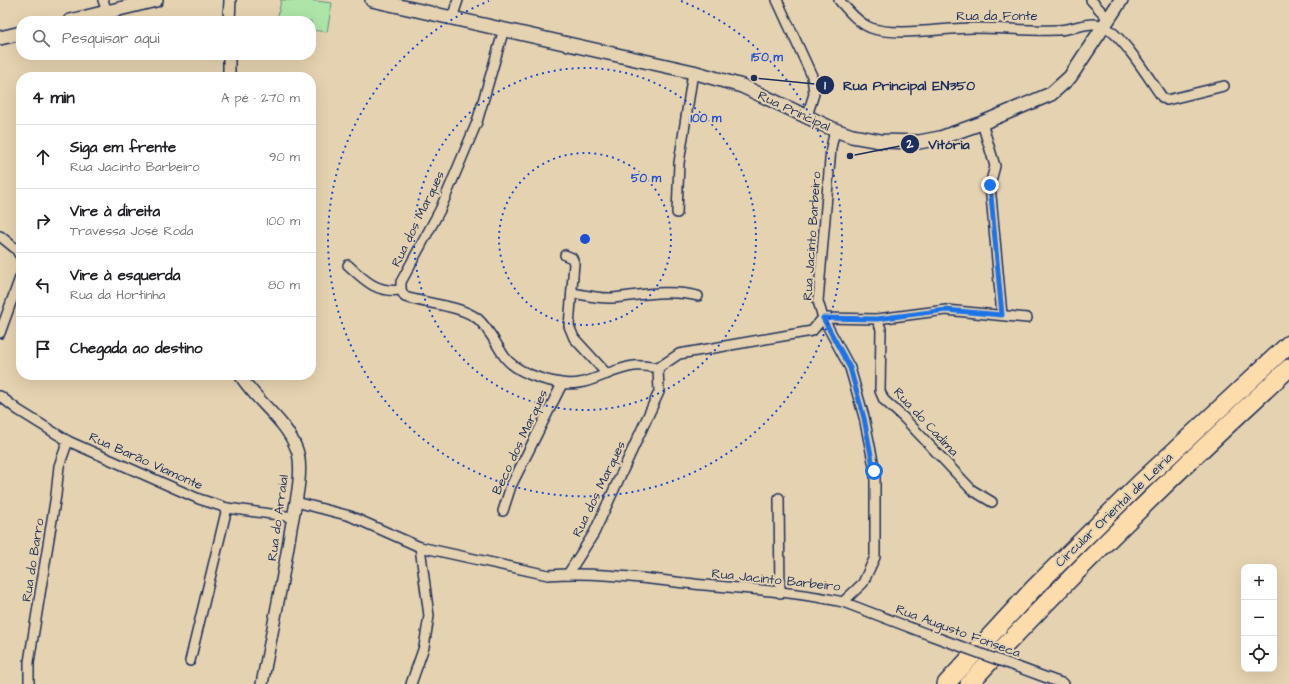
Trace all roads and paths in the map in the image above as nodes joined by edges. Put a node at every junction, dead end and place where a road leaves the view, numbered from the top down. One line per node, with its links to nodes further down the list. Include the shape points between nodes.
1 (156, 0): 9 (main road)
2 (230, 0): 11 (street)
3 (372, 0): 12 (main road, Rua Principal)
4 (458, 0): 12 (street)
5 (777, 0): 21 (street, via 812,76 814,94)
6 (839, 0): 13 (street, Rua da Fonte, via 852,14 870,27 889,32 972,28 1059,30)
7 (1092, 0): 13 (street)
8 (1121, 0): 13 (main road, Rua Principal)
9 (105, 6): 10 (main road)
10 (82, 16)
11 (230, 16)
12 (452, 18): 14 (main road, Rua Principal)
13 (1107, 23): 20 (street, via 1138,61 1162,97 1167,100); 22 (main road, Rua Principal, via 1070,78 1058,88 1043,98)
14 (504, 29): 19 (main road, Rua Principal); 30 (street, Rua dos Marques, via 477,122 440,210 401,282)
15 (16, 34): 16 (main road)
16 (0, 38)
17 (229, 60): 18 (street)
18 (229, 72)
19 (693, 72): 21 (main road, Rua Principal, via 742,86); 24 (street, via 679,163)
20 (1224, 86)
21 (808, 116): 23 (main road, Rua Principal)
22 (982, 123): 23 (main road, Rua Principal, via 940,138 920,142 898,143 865,139); 33 (street, via 995,166 990,185)
23 (835, 130): 34 (street, Rua Jacinto Barbeiro, via 831,148 818,301)
24 (677, 212)
25 (0, 236): 26 (street)
26 (16, 249)
27 (565, 255): 31 (street, via 572,258 574,263)
28 (348, 265): 30 (street, via 364,280 378,288 389,292)
29 (16, 289): 37 (street)
30 (401, 290): 43 (street, via 405,297 462,311 477,319 488,330 505,358 519,369)
31 (572, 293): 32 (street, via 600,298 664,292); 41 (street, via 570,332)
32 (698, 296)
33 (1002, 315): 35 (street); 36 (street, via 946,310)
34 (823, 318): 36 (street); 39 (street, via 812,331 679,354); 55 (street, Rua Jacinto Barbeiro, via 850,368 864,418 874,471 875,557 863,583)
35 (1027, 318)
36 (877, 319): 48 (street, Rua do Cadima, via 881,329 880,391 884,400 972,490)
37 (0, 333)
38 (1289, 344): 60 (highway, Circular Oriental de Leiria, via 1140,483 1034,588)
39 (658, 368): 41 (street, via 634,366); 53 (street, Rua dos Marques, via 659,392 594,533)
40 (1289, 368): 61 (highway, Circular Oriental de Leiria, via 1146,501)
41 (607, 374): 43 (street, via 585,382)
42 (243, 380): 47 (street, Rua do Arraial, via 271,409 294,444 299,465)
43 (562, 384): 50 (street, Beco dos Marques, via 511,486)
44 (0, 396): 45 (street, Rua Barão Viamonte)
45 (68, 441): 49 (street, Rua Barão Viamonte, via 199,499); 57 (street, Rua do Barro, via 59,466 30,662)
46 (779, 498): 54 (street)
47 (296, 502): 51 (street, Rua do Arraial); 52 (street, Rua Jacinto Barbeiro, via 350,516)
48 (992, 502)
49 (227, 508): 51 (street, Rua Barão Viamonte); 56 (street)
50 (503, 511)
51 (293, 517): 58 (street, Rua do Arraial)
52 (420, 547): 53 (street, Rua Jacinto Barbeiro, via 548,575); 59 (street, via 429,616 424,647)
53 (568, 574): 54 (street, Rua Jacinto Barbeiro)
54 (780, 592): 55 (street, Rua Jacinto Barbeiro)
55 (843, 602): 62 (street, Rua Augusto Fonseca, bridge)
56 (190, 661)
57 (29, 684)
58 (262, 684)
59 (411, 684)
60 (946, 684)
61 (968, 684)
62 (1064, 684)

